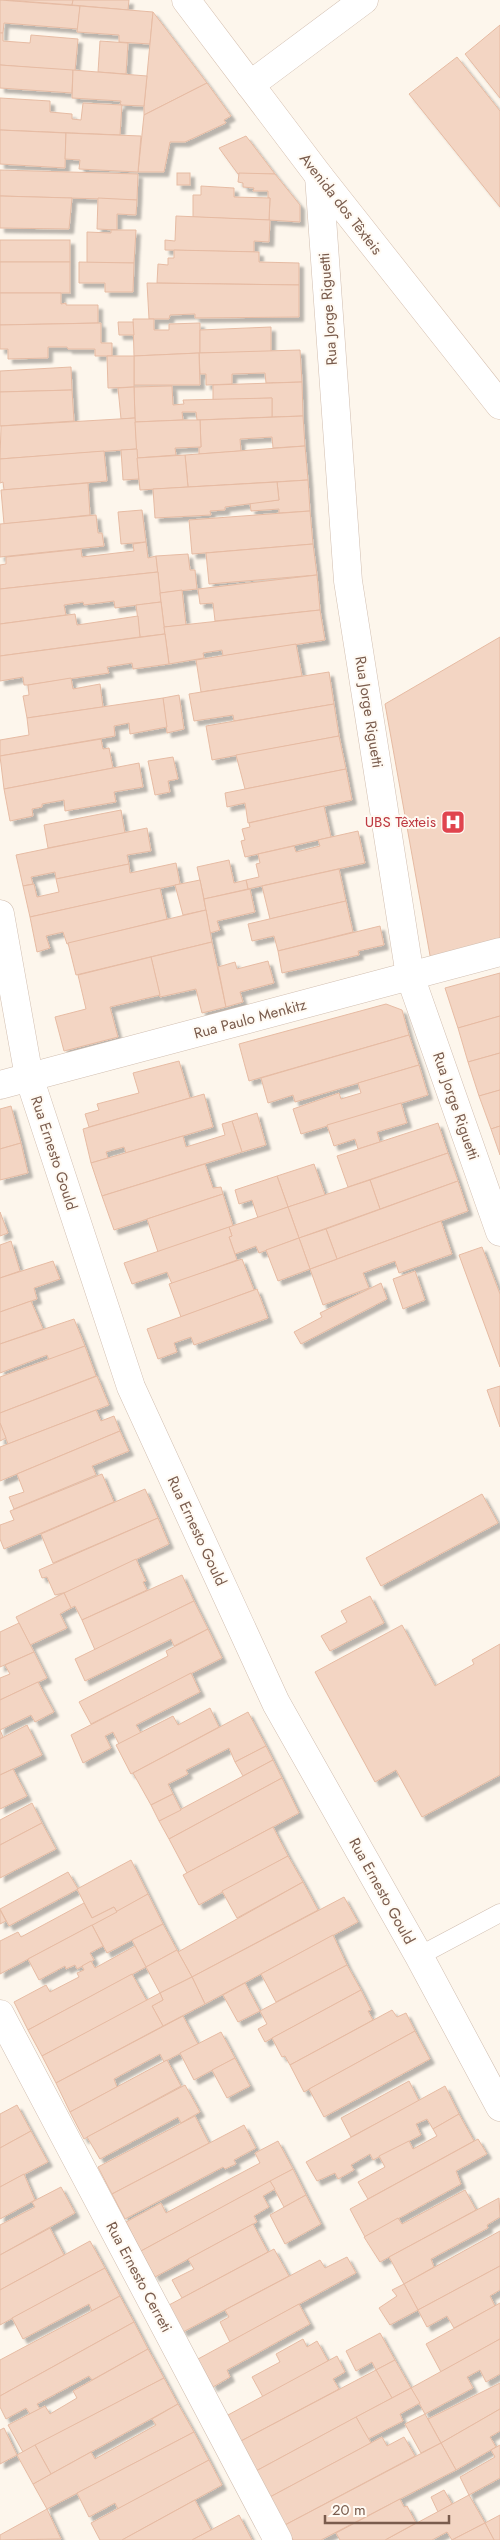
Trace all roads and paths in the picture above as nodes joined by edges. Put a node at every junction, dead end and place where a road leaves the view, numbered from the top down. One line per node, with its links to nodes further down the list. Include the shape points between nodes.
1 (186, 0): 3 (street, Avenida dos Têxteis)
2 (364, 0): 3 (street)
3 (250, 85): 4 (street, Avenida dos Têxteis)
4 (319, 176): 5 (street, Avenida dos Têxteis); 8 (street, Rua Jorge Riguetti, via 348,581)
5 (500, 405)
6 (0, 914): 9 (street, Rua Ernesto Gould)
7 (500, 952): 8 (street, Rua Paulo Menkitz)
8 (410, 976): 9 (street, Rua Paulo Menkitz); 11 (street, Rua Jorge Riguetti)
9 (29, 1077): 10 (street, Rua Paulo Menkitz); 13 (street, Rua Ernesto Gould, via 131,1387 276,1703)
10 (0, 1085)
11 (500, 1232)
12 (500, 1913): 13 (lane)
13 (419, 1956): 15 (street, Rua Ernesto Gould)
14 (0, 2014): 16 (street, Rua Ernesto Cerreti)
15 (500, 2107)
16 (278, 2540)

